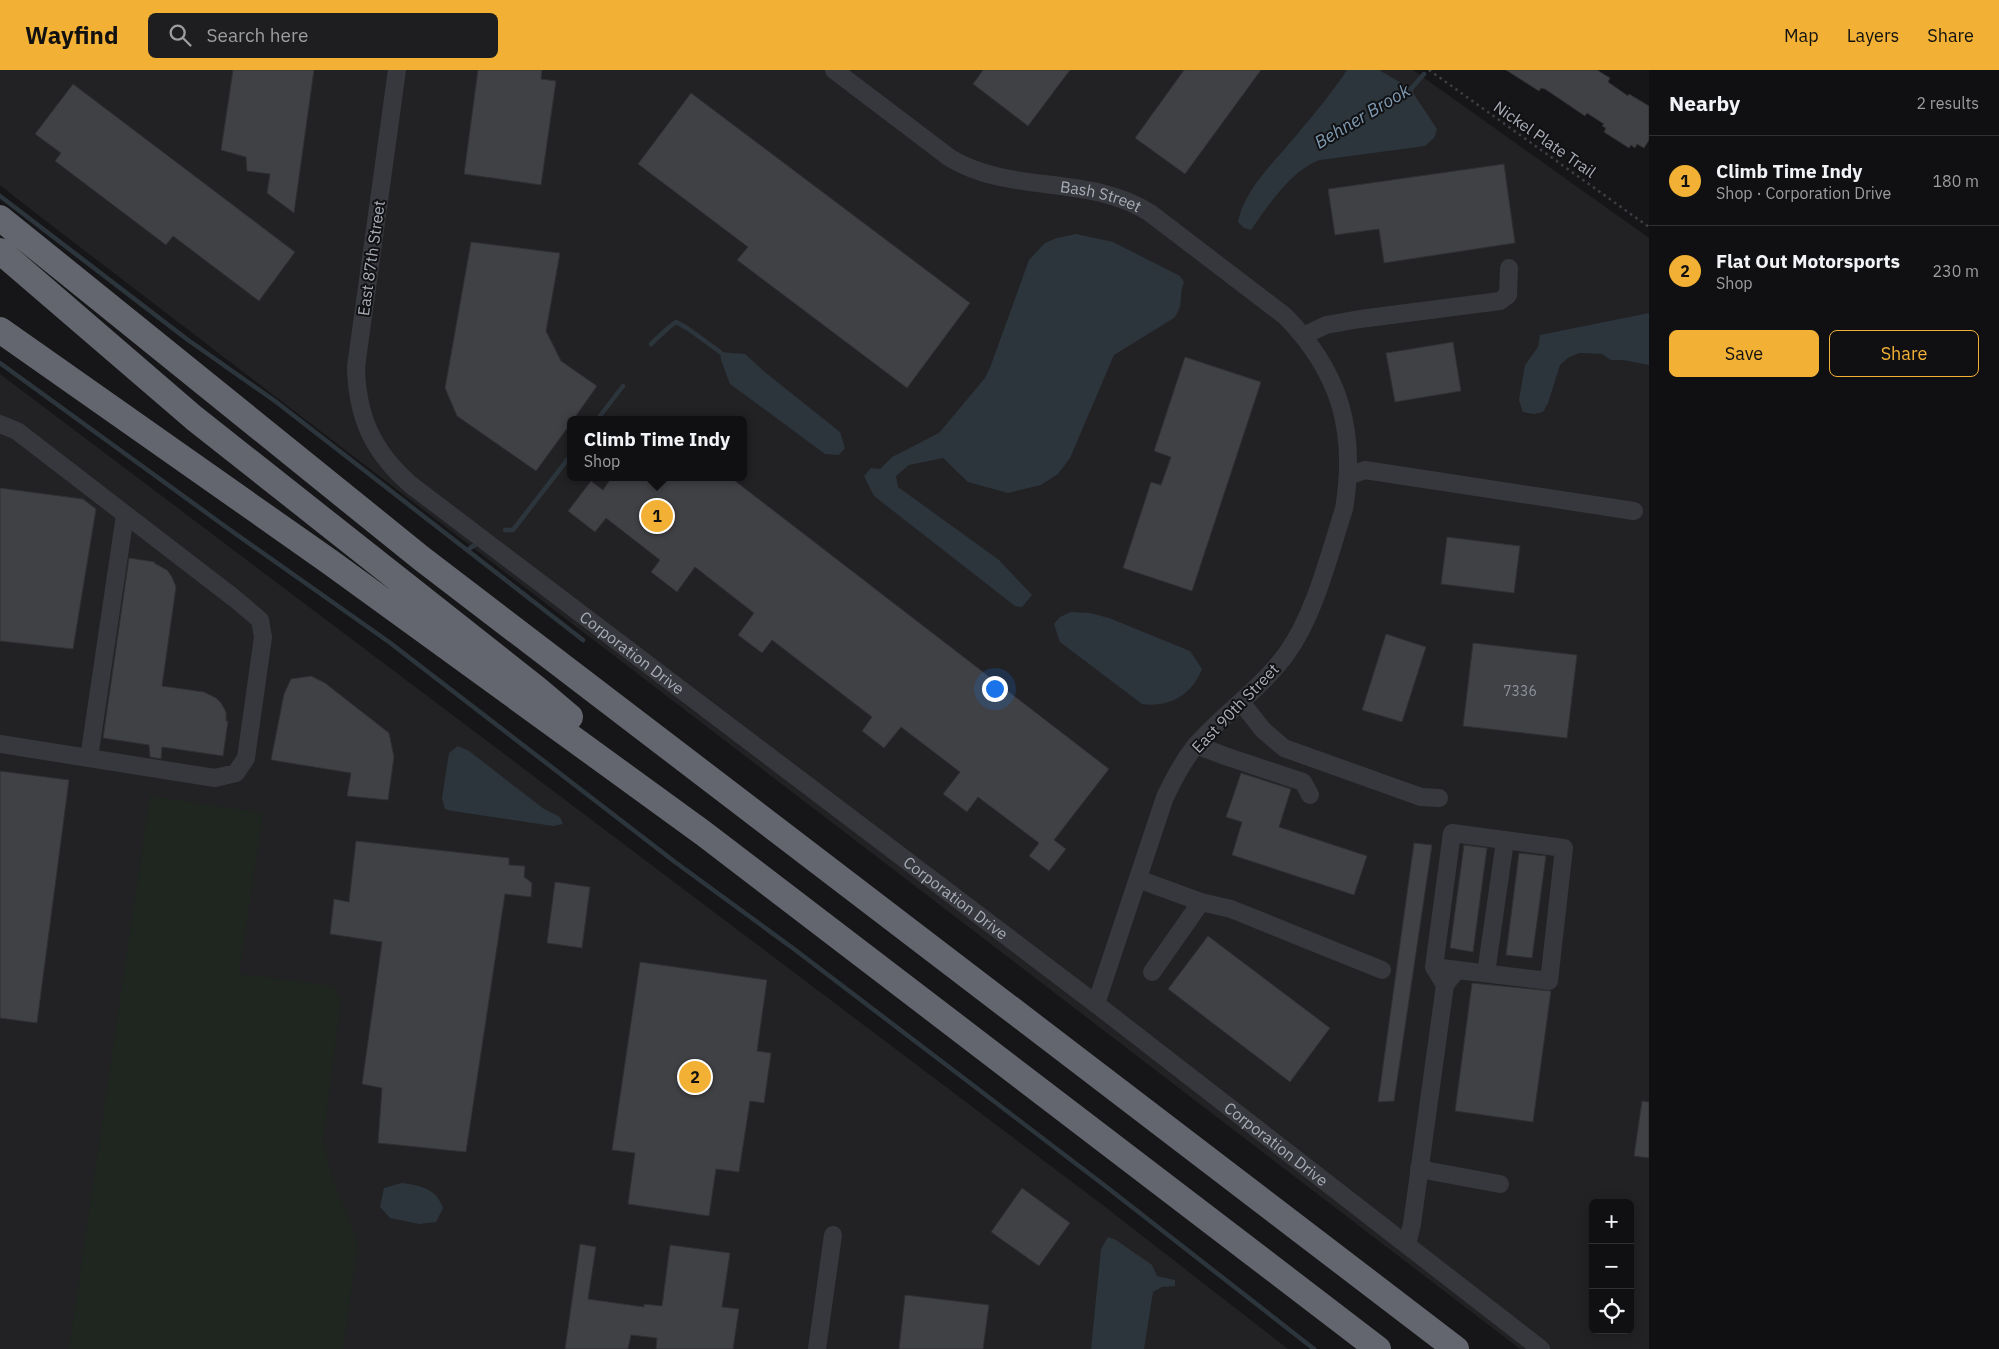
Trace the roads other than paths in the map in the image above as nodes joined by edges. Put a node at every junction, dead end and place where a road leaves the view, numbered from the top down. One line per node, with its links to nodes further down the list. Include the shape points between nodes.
1 (397, 70): 10 (street, East 87th Street, via 356,367 361,412)
2 (834, 70): 7 (street, Bash Street, via 964,166 995,176 1100,192 1140,206 1285,316)
3 (0, 218): 37 (highway, via 421,558)
4 (0, 251): 20 (highway, via 194,418 538,689)
5 (1509, 268): 7 (street, via 1508,295 1500,301 1326,325)
6 (0, 330): 20 (highway, via 330,562)
7 (1302, 336): 8 (street, Bash Street, via 1319,357)
8 (1331, 380): 11 (street, East 90th Street, via 1348,437)
9 (0, 424): 13 (street, via 17,431)
10 (375, 443): 30 (street, Corporation Drive, via 410,485)
11 (1348, 476): 12 (street, via 1364,470); 14 (street, East 90th Street, via 1344,509 1307,617 1276,668)
12 (1634, 511)
13 (125, 515): 17 (street); 17 (street, via 260,620 263,637 246,758 236,773 215,778)
14 (1241, 702): 16 (street, East 90th Street); 19 (street, via 1263,730 1284,748 1421,797)
15 (0, 744): 17 (street)
16 (1196, 745): 18 (street, via 1302,782); 22 (street, East 90th Street, via 1164,797)
17 (89, 758)
18 (1310, 795)
19 (1439, 798)
20 (703, 833): 36 (highway)
21 (1505, 840): 24 (street, via 1452,833); 28 (street); 28 (street, via 1564,848 1549,981)
22 (1138, 879): 23 (street); 30 (street, East 90th Street)
23 (1201, 902): 25 (street, via 1230,909); 27 (street)
24 (1434, 967): 26 (street); 29 (street)
25 (1382, 970)
26 (1457, 970): 28 (street); 29 (street)
27 (1152, 972)
28 (1486, 973)
29 (1445, 985): 31 (street)
30 (1096, 1004): 34 (street, Corporation Drive)
31 (1419, 1169): 32 (street); 34 (street)
32 (1500, 1184)
33 (833, 1235): 35 (street)
34 (1407, 1245): 38 (street, Corporation Drive)
35 (817, 1349)
36 (1378, 1349)
37 (1456, 1349)
38 (1541, 1349)

